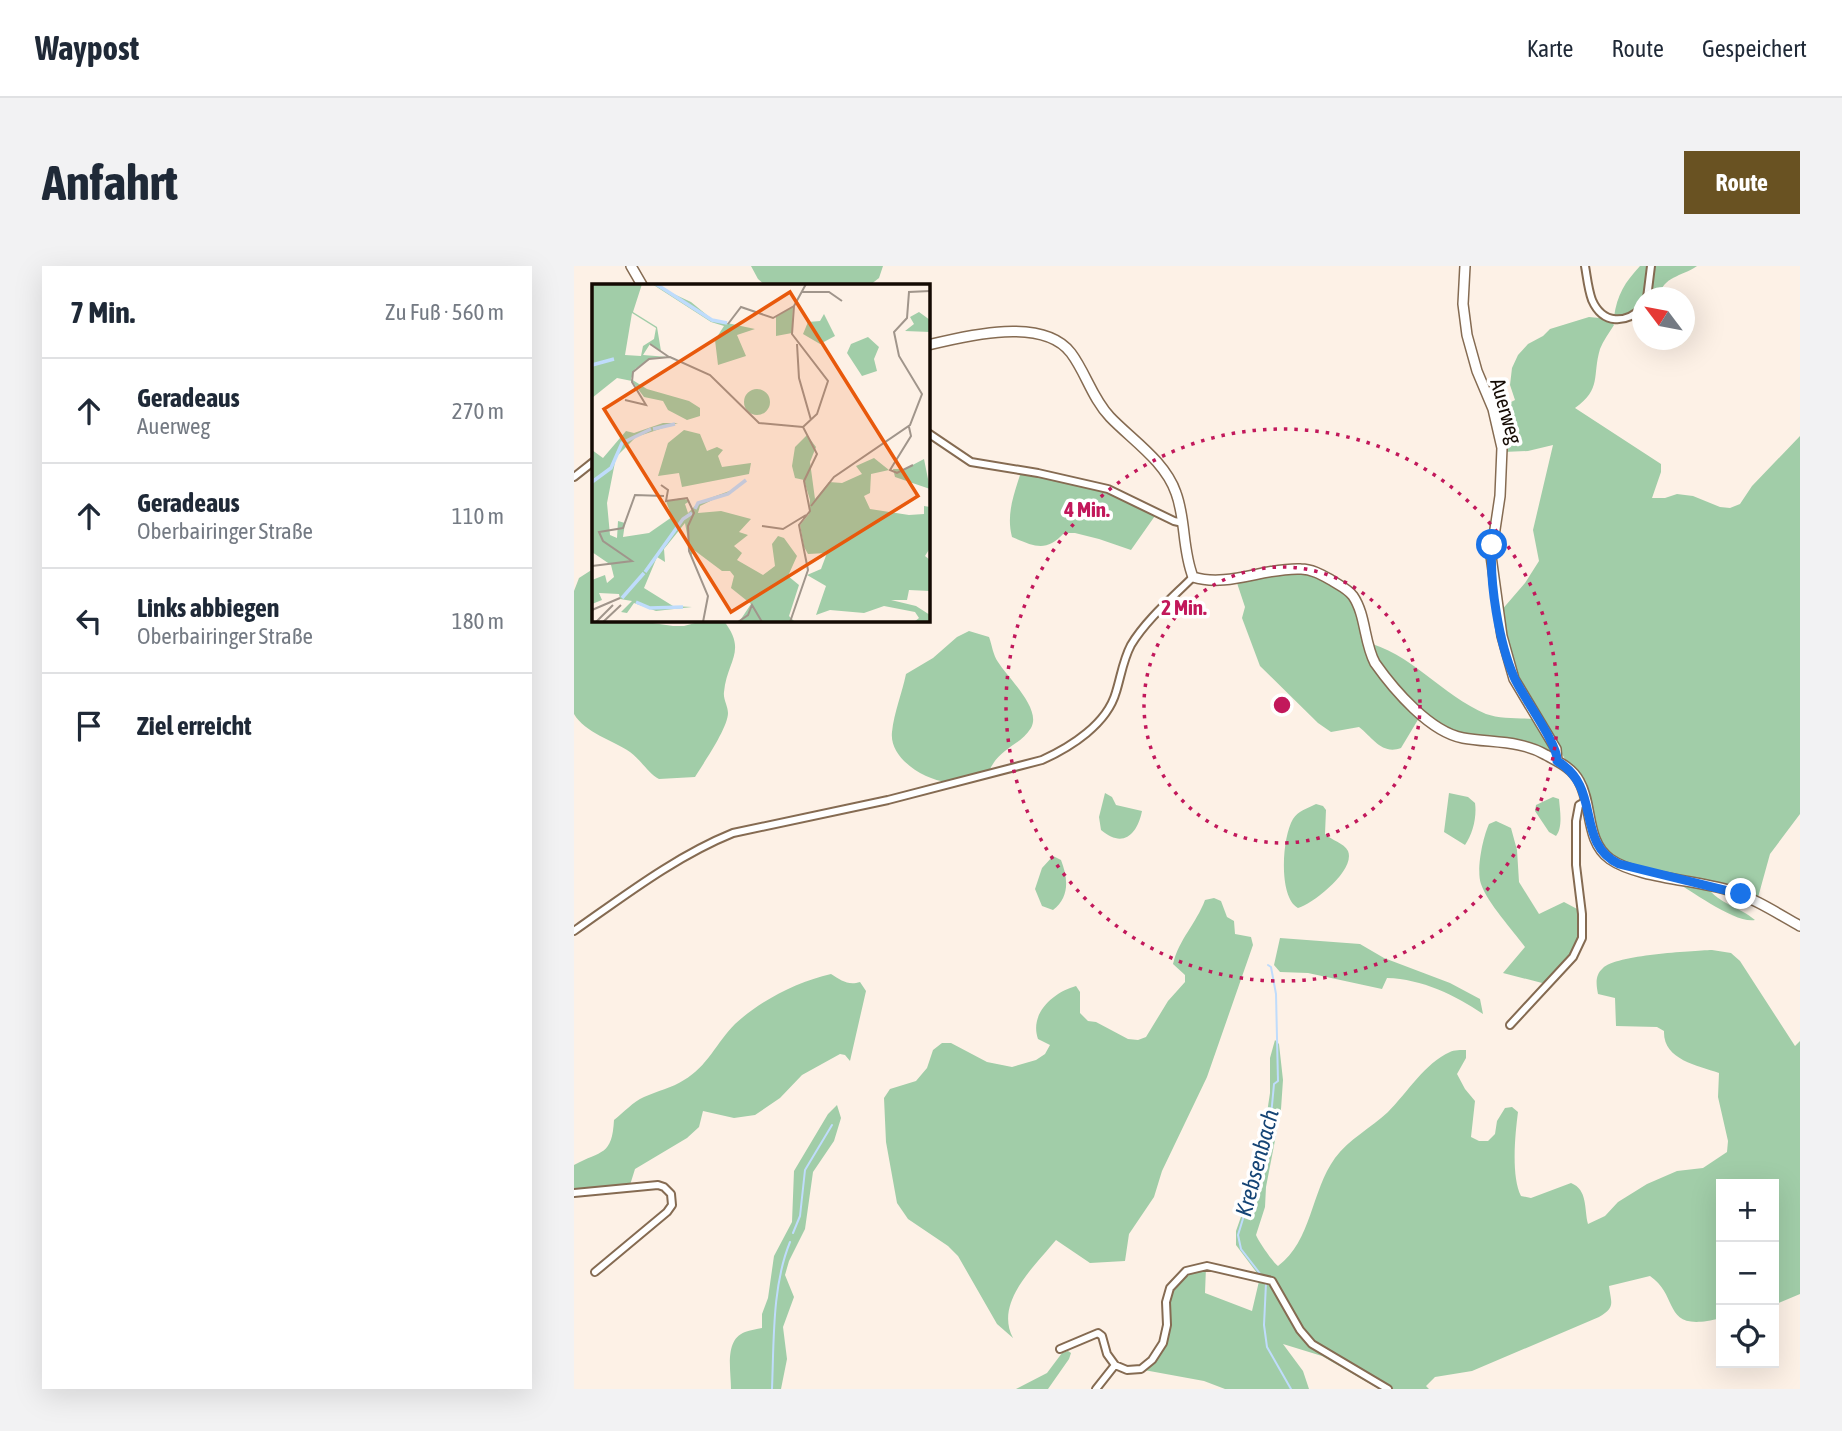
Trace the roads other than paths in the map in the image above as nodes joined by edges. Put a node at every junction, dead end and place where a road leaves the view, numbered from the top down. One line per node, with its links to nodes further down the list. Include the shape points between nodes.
1 (631, 266): 5 (street)
2 (1465, 266): 14 (street, Auerweg, via 1467,335 1502,448 1491,556 1502,636 1514,678 1556,749)
3 (1585, 266): 7 (street, via 1592,298 1604,315 1615,320)
4 (1651, 266): 6 (street)
5 (641, 284)
6 (1648, 287)
7 (1632, 314)
8 (929, 345): 12 (street, via 1009,332 1061,344 1072,354 1101,407 1167,475 1179,501)
9 (929, 434): 12 (street, via 971,462 1108,489)
10 (592, 463): 11 (street)
11 (574, 477)
12 (1182, 523): 13 (street)
13 (1193, 576): 14 (street, via 1218,580 1302,569 1323,576 1351,593 1375,663 1427,720 1453,735 1530,747); 17 (street, via 1130,647 1107,712 1055,754 888,800 733,833 670,867)
14 (1557, 761): 15 (street, via 1574,774)
15 (1586, 801): 16 (street, via 1598,846 1613,861 1727,890); 18 (street, via 1580,805 1576,821 1582,938 1567,964)
16 (1800, 926)
17 (574, 931)
18 (1510, 1025)
19 (574, 1193): 20 (street, via 658,1185 671,1194 667,1212)
20 (595, 1272)
21 (1060, 1349): 22 (street, via 1098,1333)
22 (1115, 1365): 23 (street); 24 (street, via 1134,1371 1147,1366 1166,1334 1170,1288 1186,1271 1207,1266 1276,1284 1312,1344)
23 (1096, 1389)
24 (1388, 1389)

